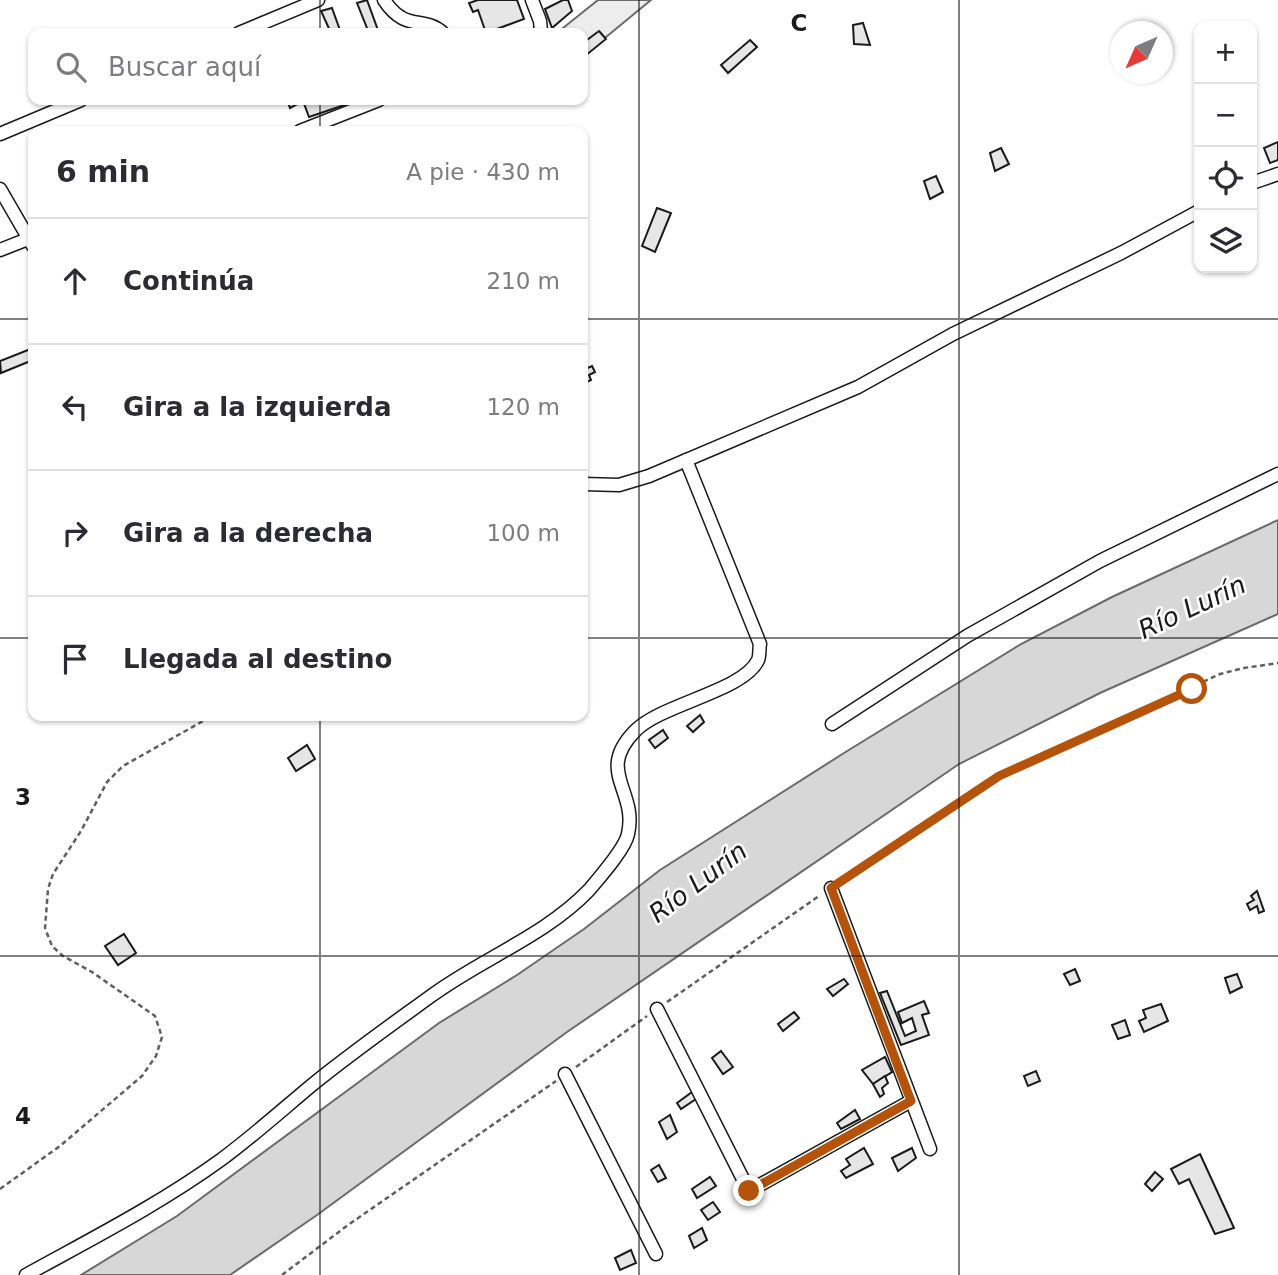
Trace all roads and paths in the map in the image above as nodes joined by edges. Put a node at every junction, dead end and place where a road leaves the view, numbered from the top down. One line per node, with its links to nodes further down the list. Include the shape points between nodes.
1 (318, 0): 4 (street)
2 (384, 0): 5 (street, via 401,19)
3 (532, 0): 6 (street)
4 (251, 28)
5 (436, 28)
6 (541, 28)
7 (68, 105): 10 (street)
8 (366, 105): 9 (street)
9 (313, 126)
10 (0, 134)
11 (1278, 174): 12 (street)
12 (1257, 181)
13 (0, 189): 15 (street)
14 (1194, 214): 18 (street, via 953,334 858,387)
15 (28, 234)
16 (28, 242): 17 (street)
17 (0, 250)
18 (687, 460): 20 (street, via 619,485); 31 (street, via 760,644 758,660 744,674 656,716 621,747 616,768 629,808 628,836 588,891 549,923 433,994 178,1190)
19 (1278, 474): 23 (street, via 1100,561 967,636)
20 (588, 484)
21 (1278, 663): 24 (path, via 1220,674 999,776)
22 (203, 721): 29 (path, via 123,766 107,782 48,889 45,928 52,946 155,1016 162,1037 156,1056 142,1076 60,1146)
23 (832, 724)
24 (831, 888): 25 (path); 27 (street)
25 (657, 1009): 26 (path); 27 (street, via 749,1191)
26 (565, 1074): 30 (street); 32 (path)
27 (911, 1101): 28 (street)
28 (930, 1149)
29 (0, 1189)
30 (656, 1254)
31 (26, 1275)
32 (282, 1275)

